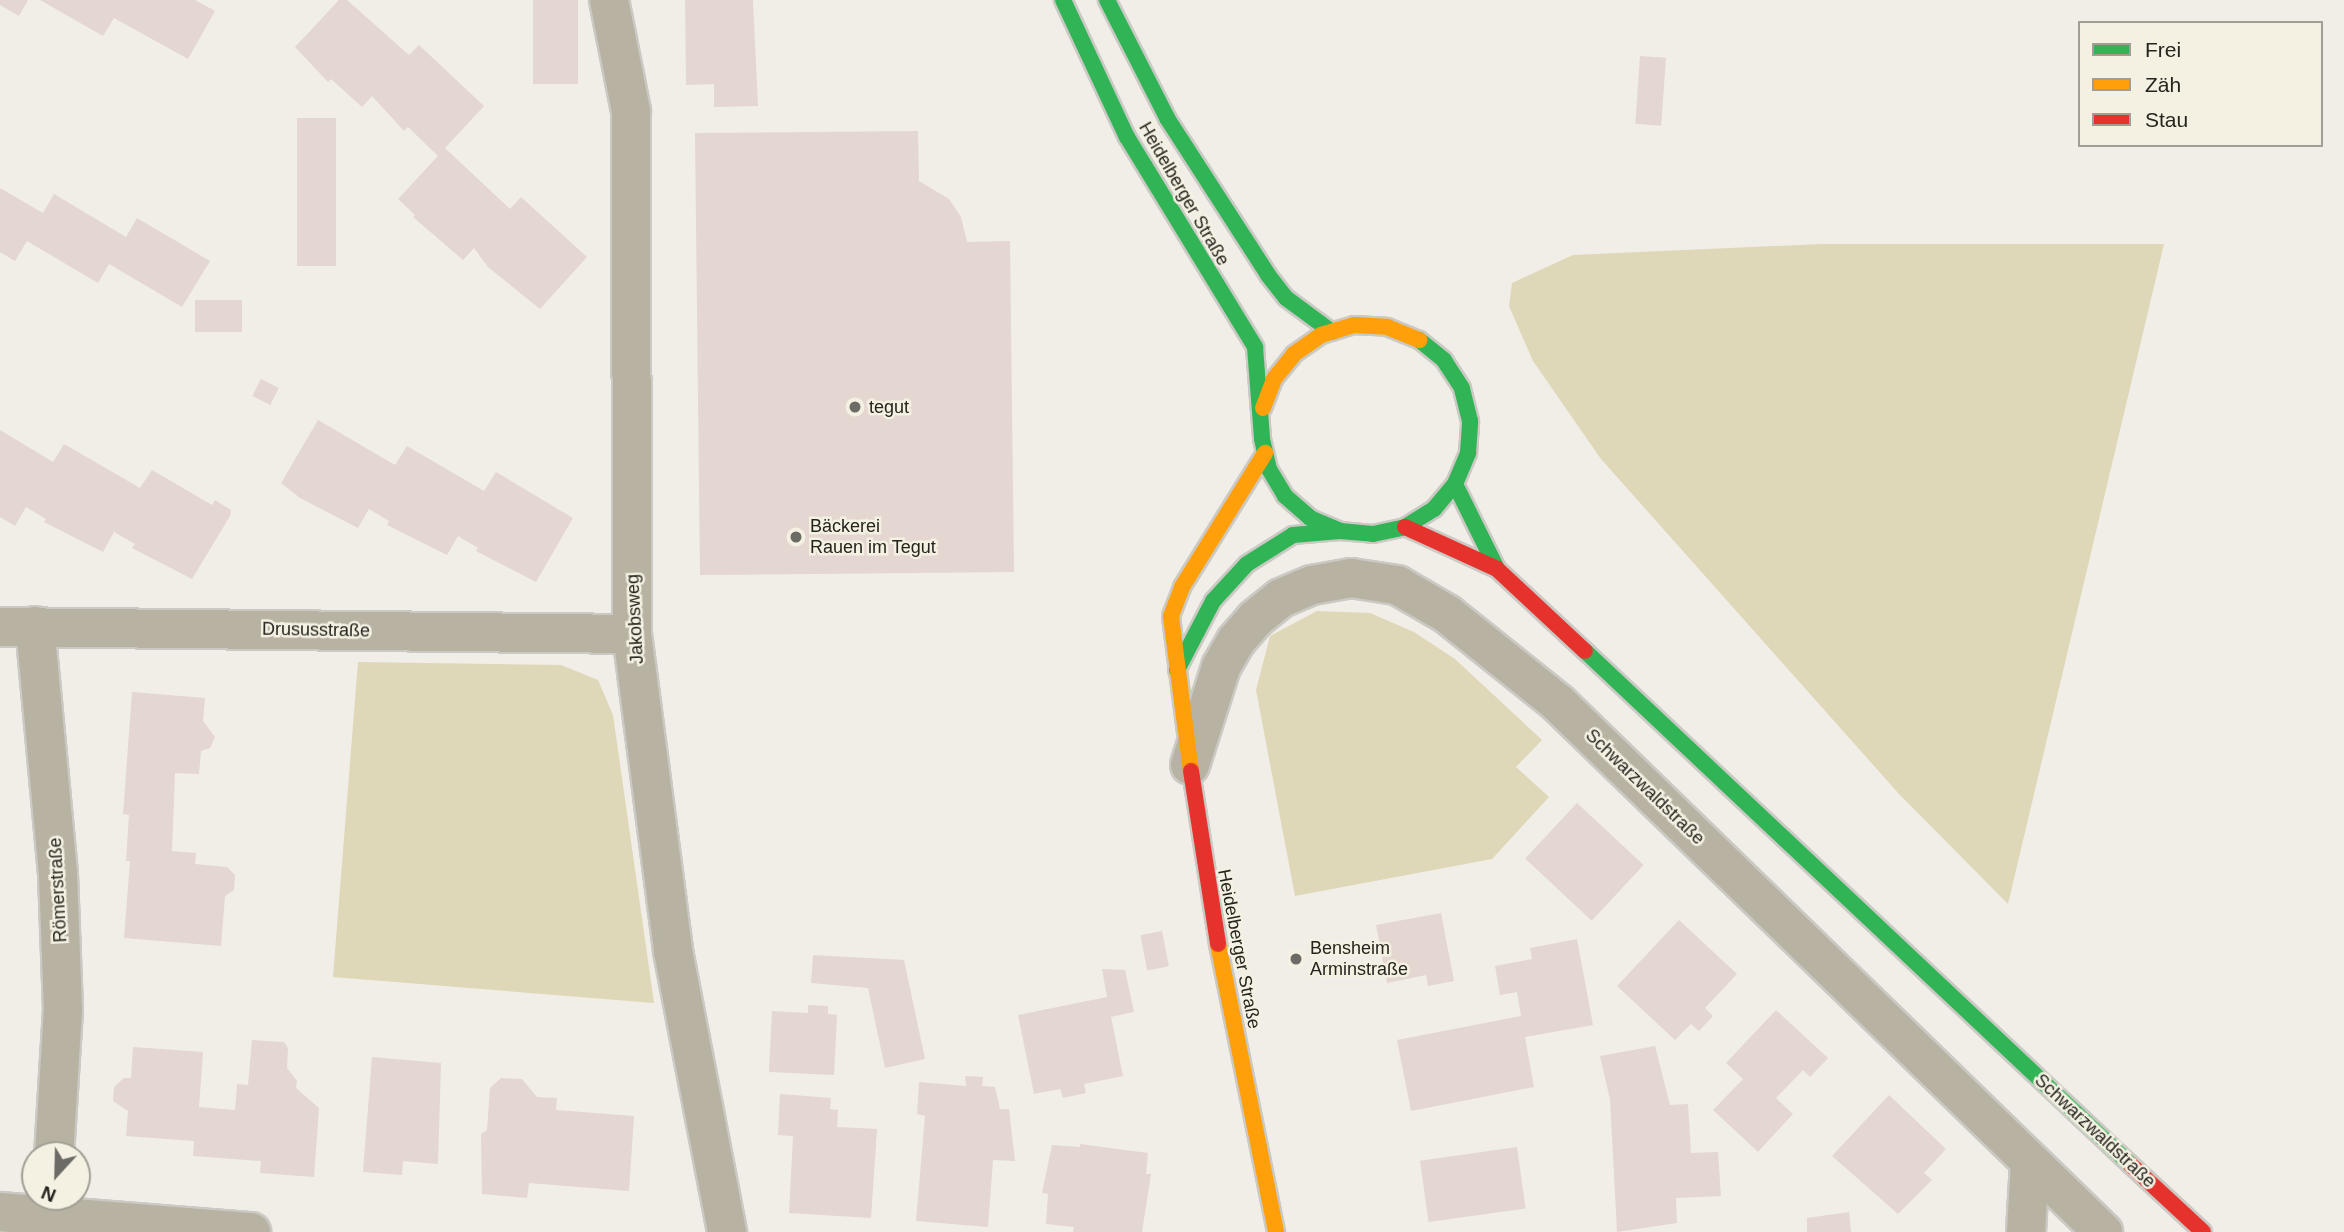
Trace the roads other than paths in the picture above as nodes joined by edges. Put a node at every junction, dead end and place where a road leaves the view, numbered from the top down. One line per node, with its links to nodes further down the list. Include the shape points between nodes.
1 (609, 0): 12 (street, Jakobsweg, via 631,111)
2 (1063, 0): 5 (main road, Heidelberger Straße, via 1127,137 1255,347)
3 (1107, 0): 4 (main road, Heidelberger Straße, via 1167,118 1268,275 1286,298)
4 (1332, 332): 5 (main road, Heidelberger Straße, via 1294,354 1274,379); 7 (main road, Heidelberger Straße, via 1353,325 1387,327 1418,339 1444,360 1462,388 1471,421 1468,453)
5 (1263, 408): 6 (main road, Heidelberger Straße)
6 (1265, 453): 9 (main road, Heidelberger Straße, via 1285,496 1310,518); 13 (main road, Heidelberger Straße, via 1182,587 1171,615)
7 (1455, 484): 8 (main road, Heidelberger Straße, via 1434,509); 10 (main road, Schwarzwaldstraße)
8 (1405, 527): 9 (main road, Heidelberger Straße, via 1373,534); 10 (main road, Schwarzwaldstraße)
9 (1340, 531): 13 (main road, Heidelberger Straße, via 1293,535 1247,564 1213,601)
10 (1497, 569): 24 (main road, Schwarzwaldstraße)
11 (18, 626): 12 (street, Drususstraße); 15 (street, Römerstraße, via 58,874 63,995)
12 (632, 634): 20 (street, Jakobsweg, via 673,951)
13 (1177, 670): 14 (main road, Heidelberger Straße)
14 (1190, 767): 16 (street, Schwarzwaldstraße, via 1221,667 1236,640 1255,620 1282,598 1312,585 1351,578 1397,585 1469,630 1558,703); 21 (main road, Heidelberger Straße, via 1206,884)
15 (55, 1141)
16 (2030, 1163): 22 (street); 23 (street, Schwarzwaldstraße)
17 (0, 1212): 18 (street)
18 (49, 1215): 19 (street)
19 (251, 1232)
20 (727, 1232)
21 (1276, 1232)
22 (2026, 1232)
23 (2103, 1232)
24 (2203, 1232)

